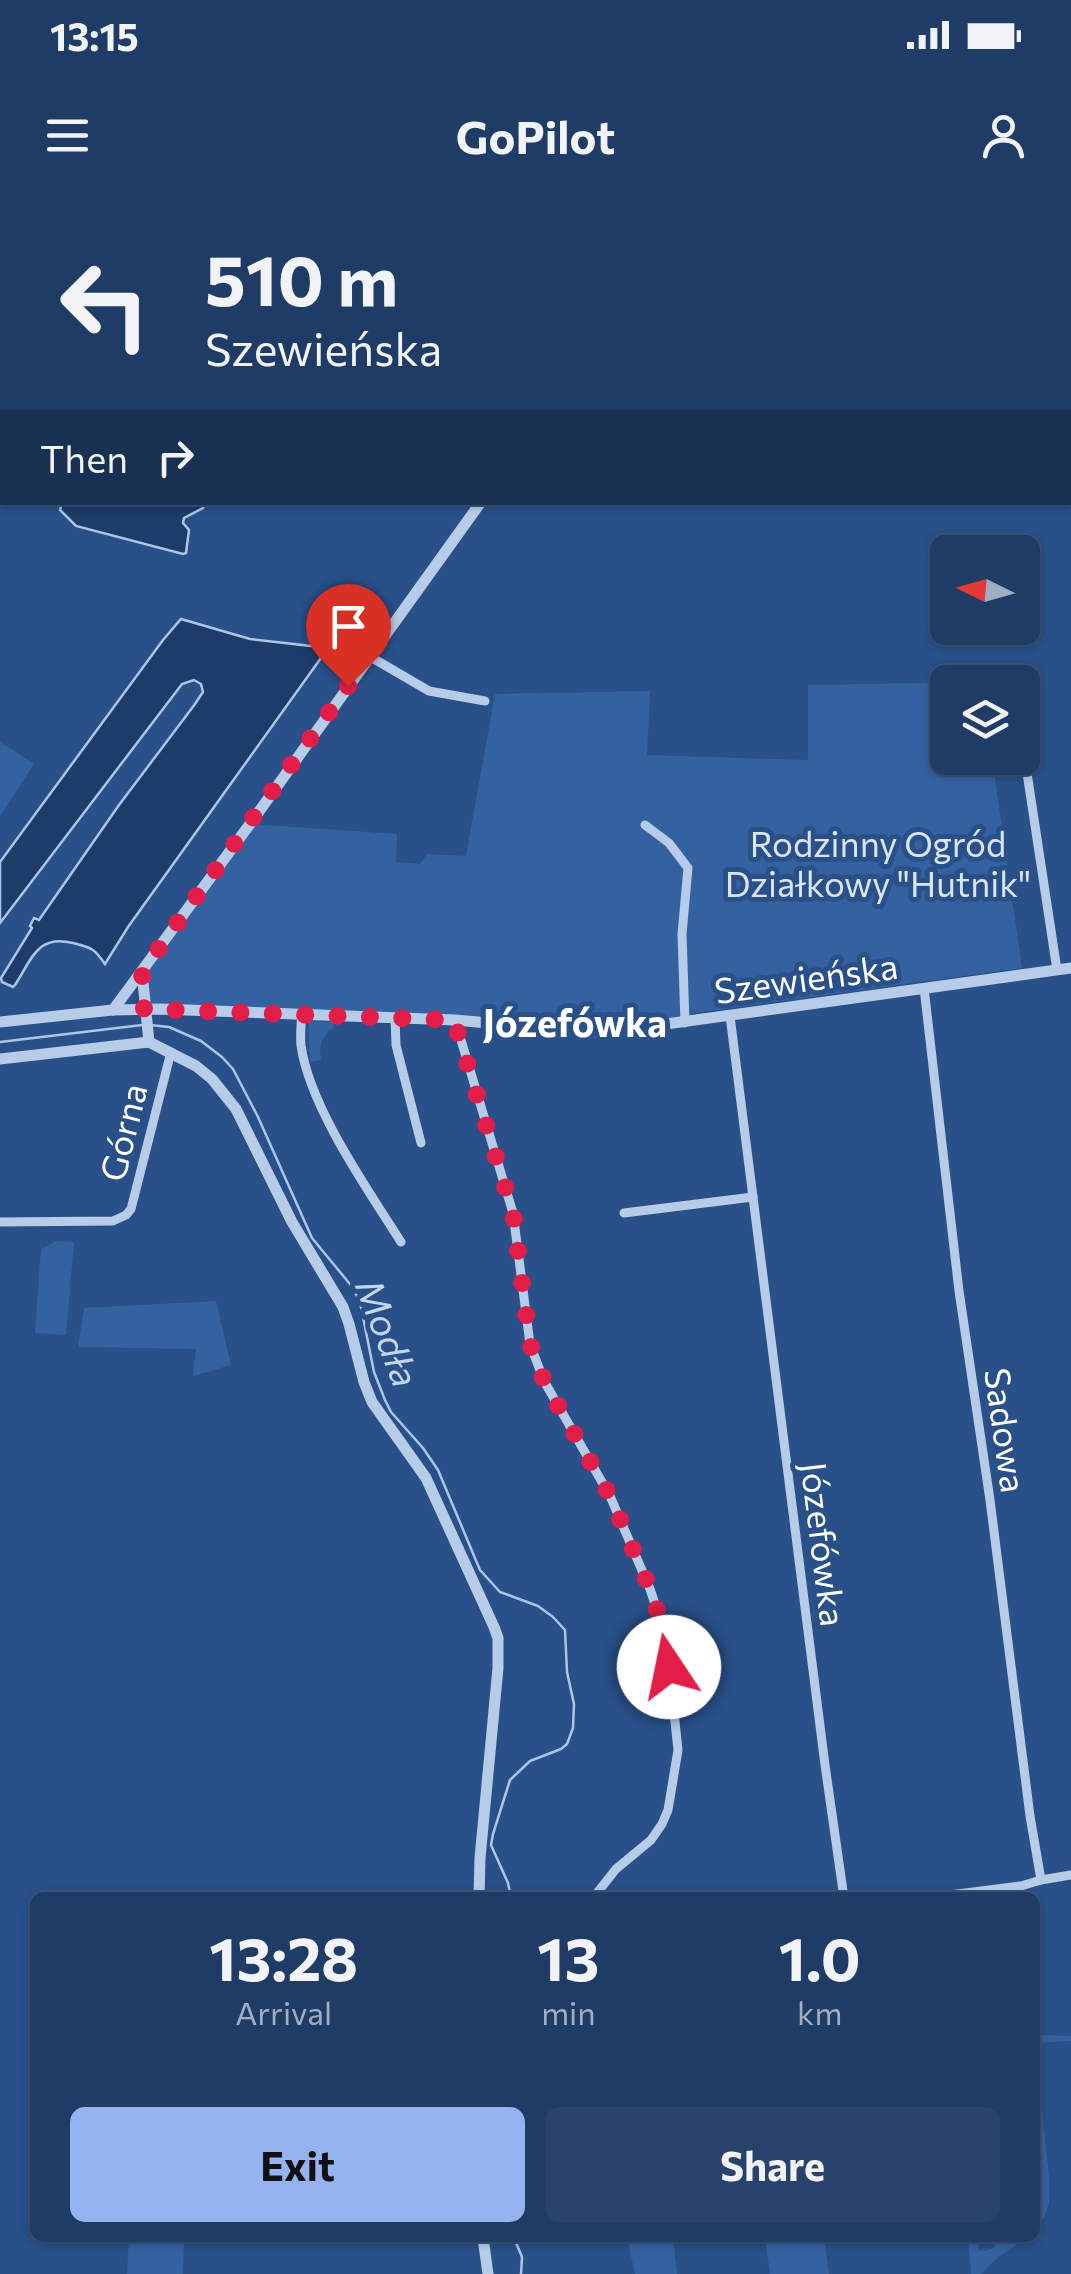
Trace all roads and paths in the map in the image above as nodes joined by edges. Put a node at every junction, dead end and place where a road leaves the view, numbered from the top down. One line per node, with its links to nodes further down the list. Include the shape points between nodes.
1 (479, 505): 2 (street)
2 (369, 656): 3 (street, via 429,690); 8 (street)
3 (484, 701)
4 (1027, 775): 7 (street)
5 (645, 825): 16 (street, via 688,868)
6 (1071, 968): 7 (street, Szewieńska)
7 (1056, 970): 9 (street, Szewieńska)
8 (142, 972): 10 (street); 17 (street)
9 (924, 988): 12 (street, Szewieńska); 26 (street, Sadowa)
10 (113, 1010): 15 (street); 17 (street)
11 (302, 1014): 13 (street, Szewieńska); 17 (street, Szewieńska); 24 (street, via 301,1044 320,1102)
12 (730, 1016): 16 (street, Szewieńska); 21 (street, Józefówka)
13 (394, 1018): 14 (street, Szewieńska); 20 (street)
14 (454, 1020): 16 (street, Szewieńska, via 601,1033); 28 (street, via 513,1213 530,1344 610,1496 666,1637 678,1750 668,1810 651,1840)
15 (0, 1022)
16 (685, 1023)
17 (147, 1025): 18 (street); 19 (street)
18 (171, 1052): 23 (street, Górna, via 126,1216); 27 (street, via 212,1079 236,1110 350,1324 372,1402 426,1478 498,1638)
19 (0, 1059)
20 (422, 1143)
21 (753, 1197): 22 (street); 29 (street, Józefówka)
22 (624, 1213)
23 (0, 1222)
24 (401, 1242)
25 (1071, 1875): 26 (street)
26 (1041, 1880): 30 (street)
27 (479, 1892)
28 (598, 1892)
29 (843, 1892)
30 (974, 1892)
31 (484, 2242): 32 (street)
32 (488, 2274)

